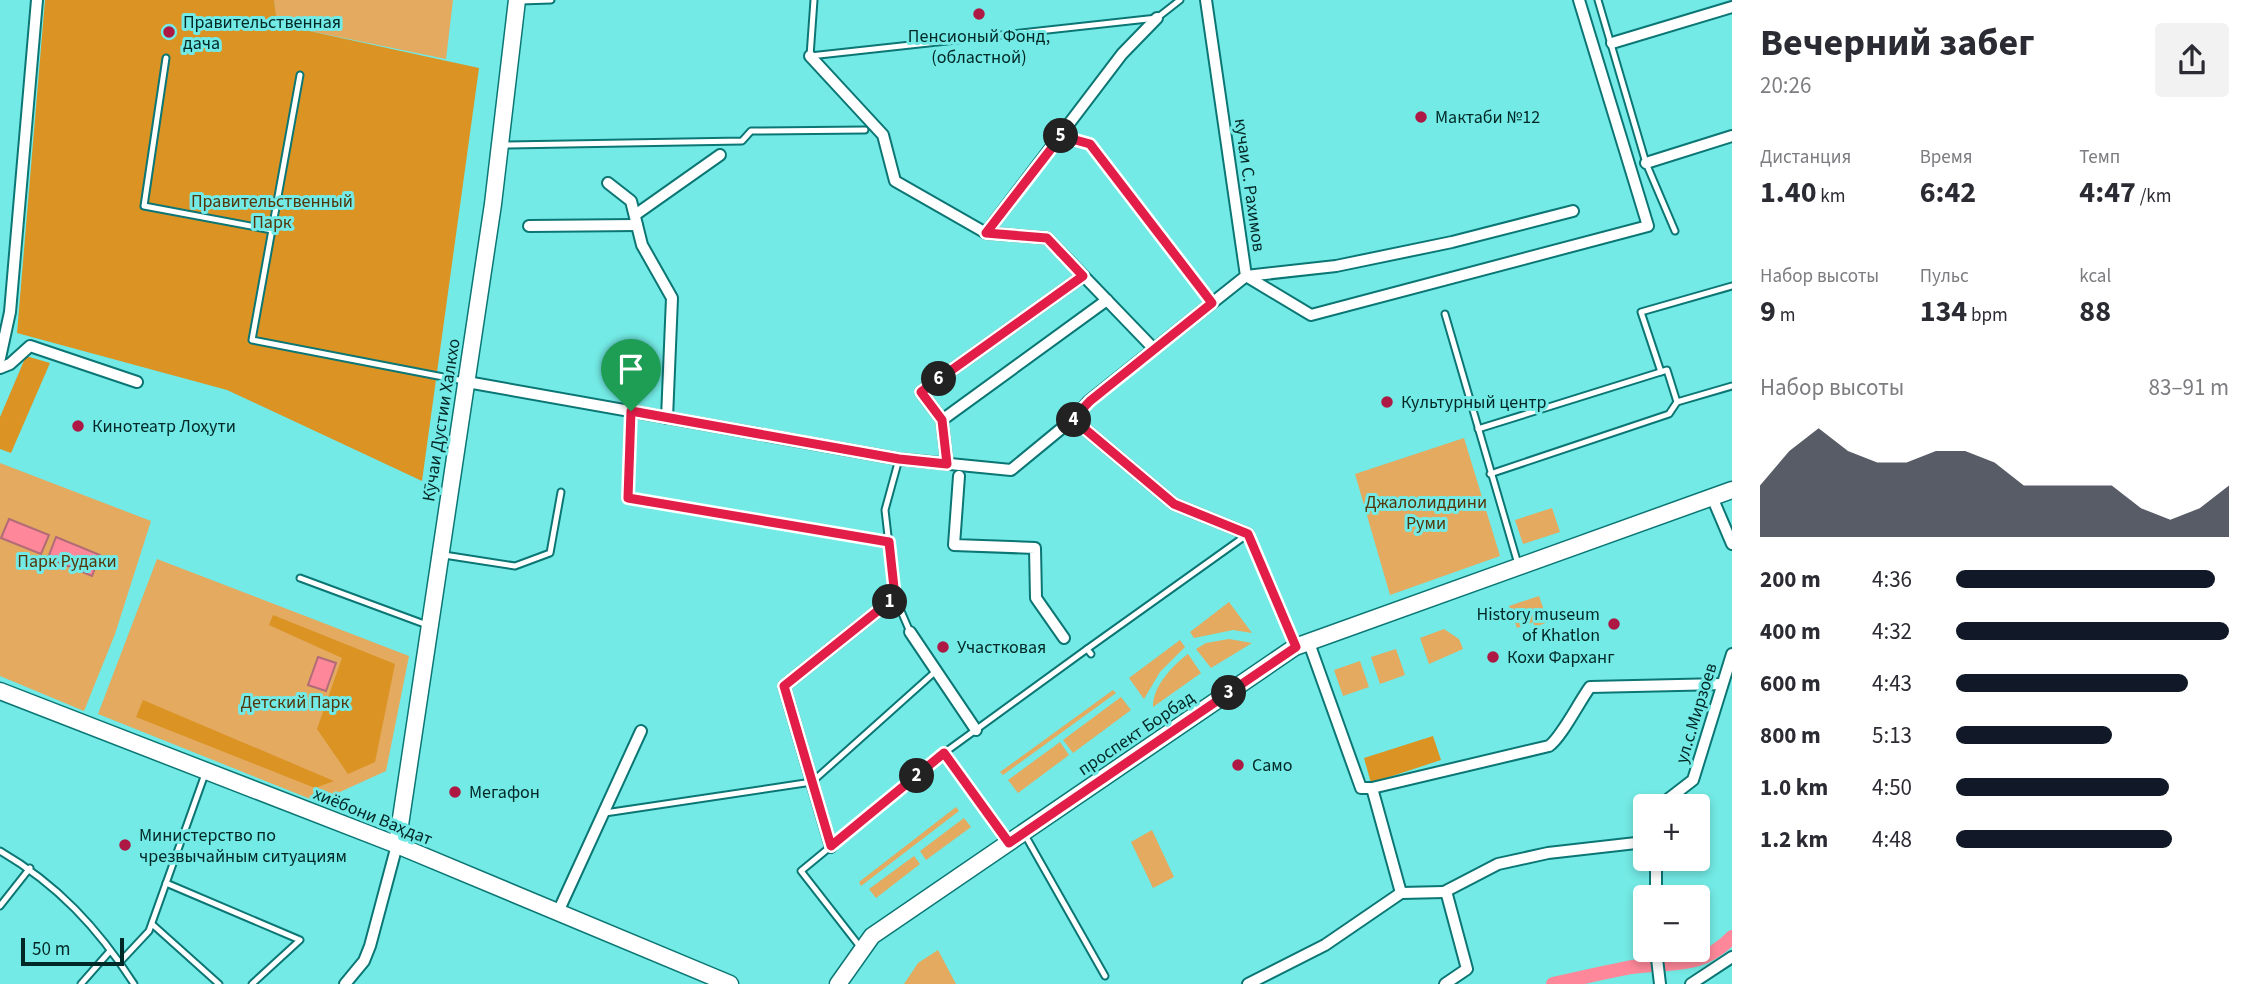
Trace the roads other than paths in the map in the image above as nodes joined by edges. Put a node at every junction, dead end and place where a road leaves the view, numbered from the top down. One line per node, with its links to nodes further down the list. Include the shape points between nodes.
1 (37, 0): 35 (street, via 10,312)
2 (517, 0): 3 (lane); 18 (street, Кӯчаи Дустии Халкхо)
3 (551, 0)
4 (814, 0): 12 (lane)
5 (1180, 0): 10 (lane)
6 (1206, 0): 29 (street, кучаи С. Рахимов)
7 (1578, 0): 29 (street, via 1648,226 1311,315)
8 (1598, 0): 11 (lane)
9 (1732, 7): 11 (street)
10 (1157, 18): 12 (lane); 16 (street, via 1122,54)
11 (1612, 43): 20 (lane)
12 (810, 56): 27 (street, via 883,135 895,181)
13 (166, 58): 25 (lane, via 144,206)
14 (300, 75): 25 (lane)
15 (865, 130): 18 (lane, via 751,131 741,141)
16 (1061, 136): 27 (street); 32 (lane, via 1090,144)
17 (1732, 136): 20 (street)
18 (500, 145): 39 (street, Кӯчаи Дустии Халкхо)
19 (720, 155): 23 (street)
20 (1646, 163): 26 (lane)
21 (608, 183): 23 (street, via 631,201)
22 (1573, 211): 29 (street, via 1335,266)
23 (636, 220): 24 (street); 43 (street, via 653,270 672,298)
24 (529, 226)
25 (272, 230): 39 (lane, via 252,340)
26 (1675, 231)
27 (986, 233): 28 (street, via 1047,238)
28 (1083, 276): 31 (street); 45 (street, via 921,392)
29 (1246, 276): 32 (street, кучаи С. Рахимов)
30 (1732, 286): 37 (lane, via 1641,312)
31 (1107, 300): 34 (street); 45 (street)
32 (1212, 303): 34 (street, кучаи С. Рахимов)
33 (1445, 314): 46 (lane)
34 (1154, 349): 44 (street, кучаи С. Рахимов)
35 (0, 358)
36 (0, 368): 38 (street, via 30,346)
37 (1661, 372): 41 (lane, via 1667,370); 46 (lane)
38 (137, 382)
39 (467, 382): 42 (street, кучаи С. Рахимов); 57 (street, Кӯчаи Дустии Халкхо)
40 (1732, 386): 41 (lane)
41 (1676, 402): 49 (lane, via 1670,414)
42 (631, 411): 43 (street, кучаи С. Рахимов); 55 (lane, via 628,498)
43 (667, 418): 47 (street, кучаи С. Рахимов)
44 (1073, 419): 48 (street, кучаи С. Рахимов, via 1011,470); 54 (street, via 1174,504)
45 (942, 420): 48 (street)
46 (1478, 429): 49 (lane)
47 (899, 459): 48 (street, кучаи С. Рахимов); 55 (lane, via 886,510)
48 (947, 464)
49 (1490, 474): 58 (lane)
50 (959, 476): 63 (street, via 954,545 1035,548 1036,598)
51 (1732, 490): 53 (street, проспект Борбад)
52 (561, 492): 57 (lane, via 550,554 515,566)
53 (1712, 497): 56 (street); 58 (street, проспект Борбад)
54 (1248, 534): 64 (lane); 71 (lane)
55 (889, 542): 60 (lane)
56 (1732, 544)
57 (441, 554): 61 (street, Кӯчаи Дустии Халкхо)
58 (1519, 567): 64 (street, проспект Борбад)
59 (300, 578): 61 (lane)
60 (895, 597): 62 (lane); 75 (street, via 784,686)
61 (430, 626): 82 (street, Кӯчаи Дустии Халкхо)
62 (910, 632): 66 (street)
63 (1064, 638)
64 (1302, 645): 76 (street, via 1361,788); 79 (street, проспект Борбад)
65 (1732, 654): 67 (street, ул.с.Мирзоев)
66 (936, 671): 71 (street); 75 (lane)
67 (1722, 684): 70 (street, ул.с.Мирзоев); 76 (street, via 1590,687 1567,718 1558,740 1549,746)
68 (0, 691): 74 (street, хиёбони Ваҳдат)
69 (1732, 694): 70 (street)
70 (1718, 697): 77 (street, ул.с.Мирзоев, via 1693,780)
71 (976, 730): 73 (lane)
72 (641, 731): 78 (street)
73 (944, 753): 80 (lane); 83 (lane)
74 (206, 771): 82 (street, хиёбони Ваҳдат); 86 (lane)
75 (812, 782): 78 (lane); 83 (street)
76 (1372, 788): 88 (street)
77 (1675, 794)
78 (602, 813): 90 (street)
79 (1024, 833): 80 (street, проспект Борбад); 97 (lane)
80 (1009, 843): 92 (street, проспект Борбад, via 872,936)
81 (1633, 843): 98 (street, via 1498,864 1446,891 1466,969)
82 (397, 845): 90 (street, хиёбони Ваҳдат); 103 (street, via 370,946)
83 (831, 846): 92 (lane, via 801,871)
84 (0, 851): 85 (lane)
85 (30, 868): 89 (lane); 93 (lane, via 59,891)
86 (166, 883): 91 (lane); 102 (lane, via 300,940)
87 (1444, 892): 88 (street)
88 (1401, 893): 106 (street, via 1325,945)
89 (0, 906)
90 (558, 912): 104 (street, хиёбони Ваҳдат)
91 (152, 924): 95 (lane); 101 (lane)
92 (863, 949): 105 (street, проспект Борбад)
93 (110, 951): 95 (lane); 99 (lane)
94 (1732, 957): 108 (street)
95 (120, 962): 100 (lane)
96 (1657, 962): 107 (street)
97 (1105, 976)
98 (1451, 982)
99 (81, 984)
100 (134, 984)
101 (219, 984)
102 (252, 984)
103 (345, 984)
104 (730, 984)
105 (838, 984)
106 (1248, 984)
107 (1660, 984)
108 (1691, 984)

